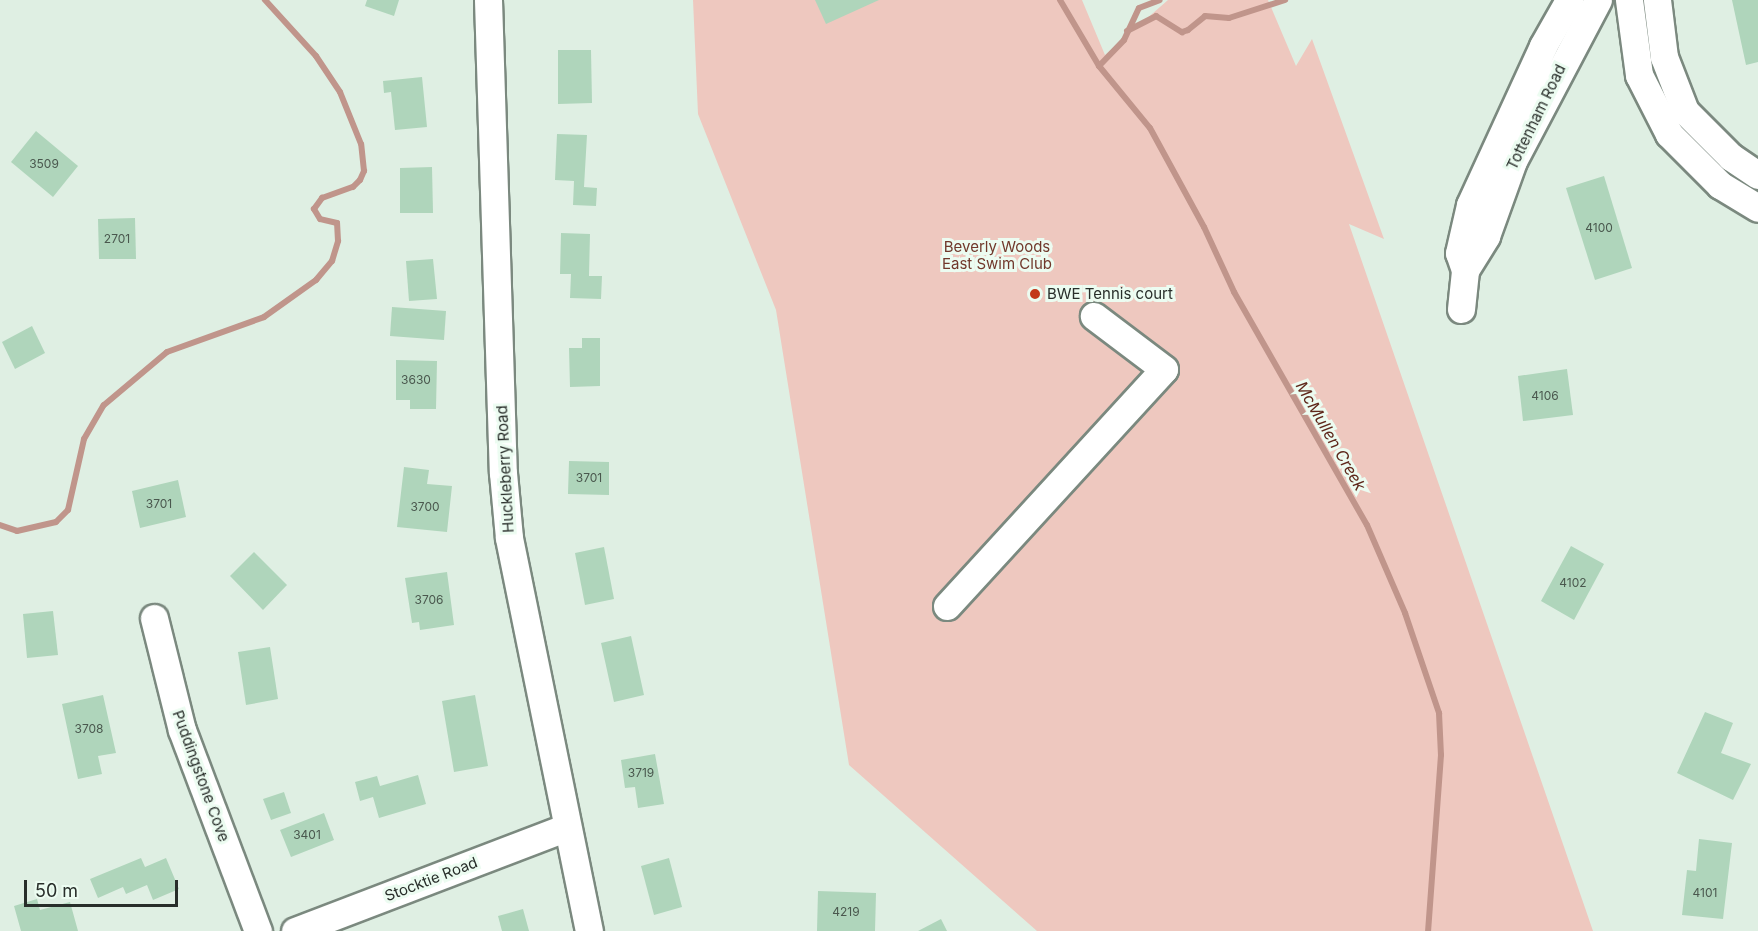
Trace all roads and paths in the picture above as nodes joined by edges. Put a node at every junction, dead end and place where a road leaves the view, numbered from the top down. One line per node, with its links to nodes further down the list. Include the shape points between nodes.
1 (488, 0): 13 (street, Huckleberry Road, via 508,527)
2 (1569, 0): 8 (street, Tottenham Road, via 1543,46 1470,205 1459,253)
3 (1598, 0): 8 (street, Tottenham Road, via 1513,161 1486,237)
4 (1629, 0): 7 (street, via 1639,75 1669,134 1720,184)
5 (1657, 0): 6 (street, via 1664,57 1685,111 1731,157)
6 (1758, 175)
7 (1758, 208)
8 (1465, 270): 9 (street, Tottenham Road)
9 (1461, 309)
10 (1094, 316): 11 (street, via 1164,369)
11 (947, 606)
12 (154, 618): 14 (street, Puddingstone Cove, via 182,730)
13 (567, 826): 15 (street, Stocktie Road); 16 (street, Huckleberry Road)
14 (258, 931)
15 (295, 931)
16 (589, 931)

